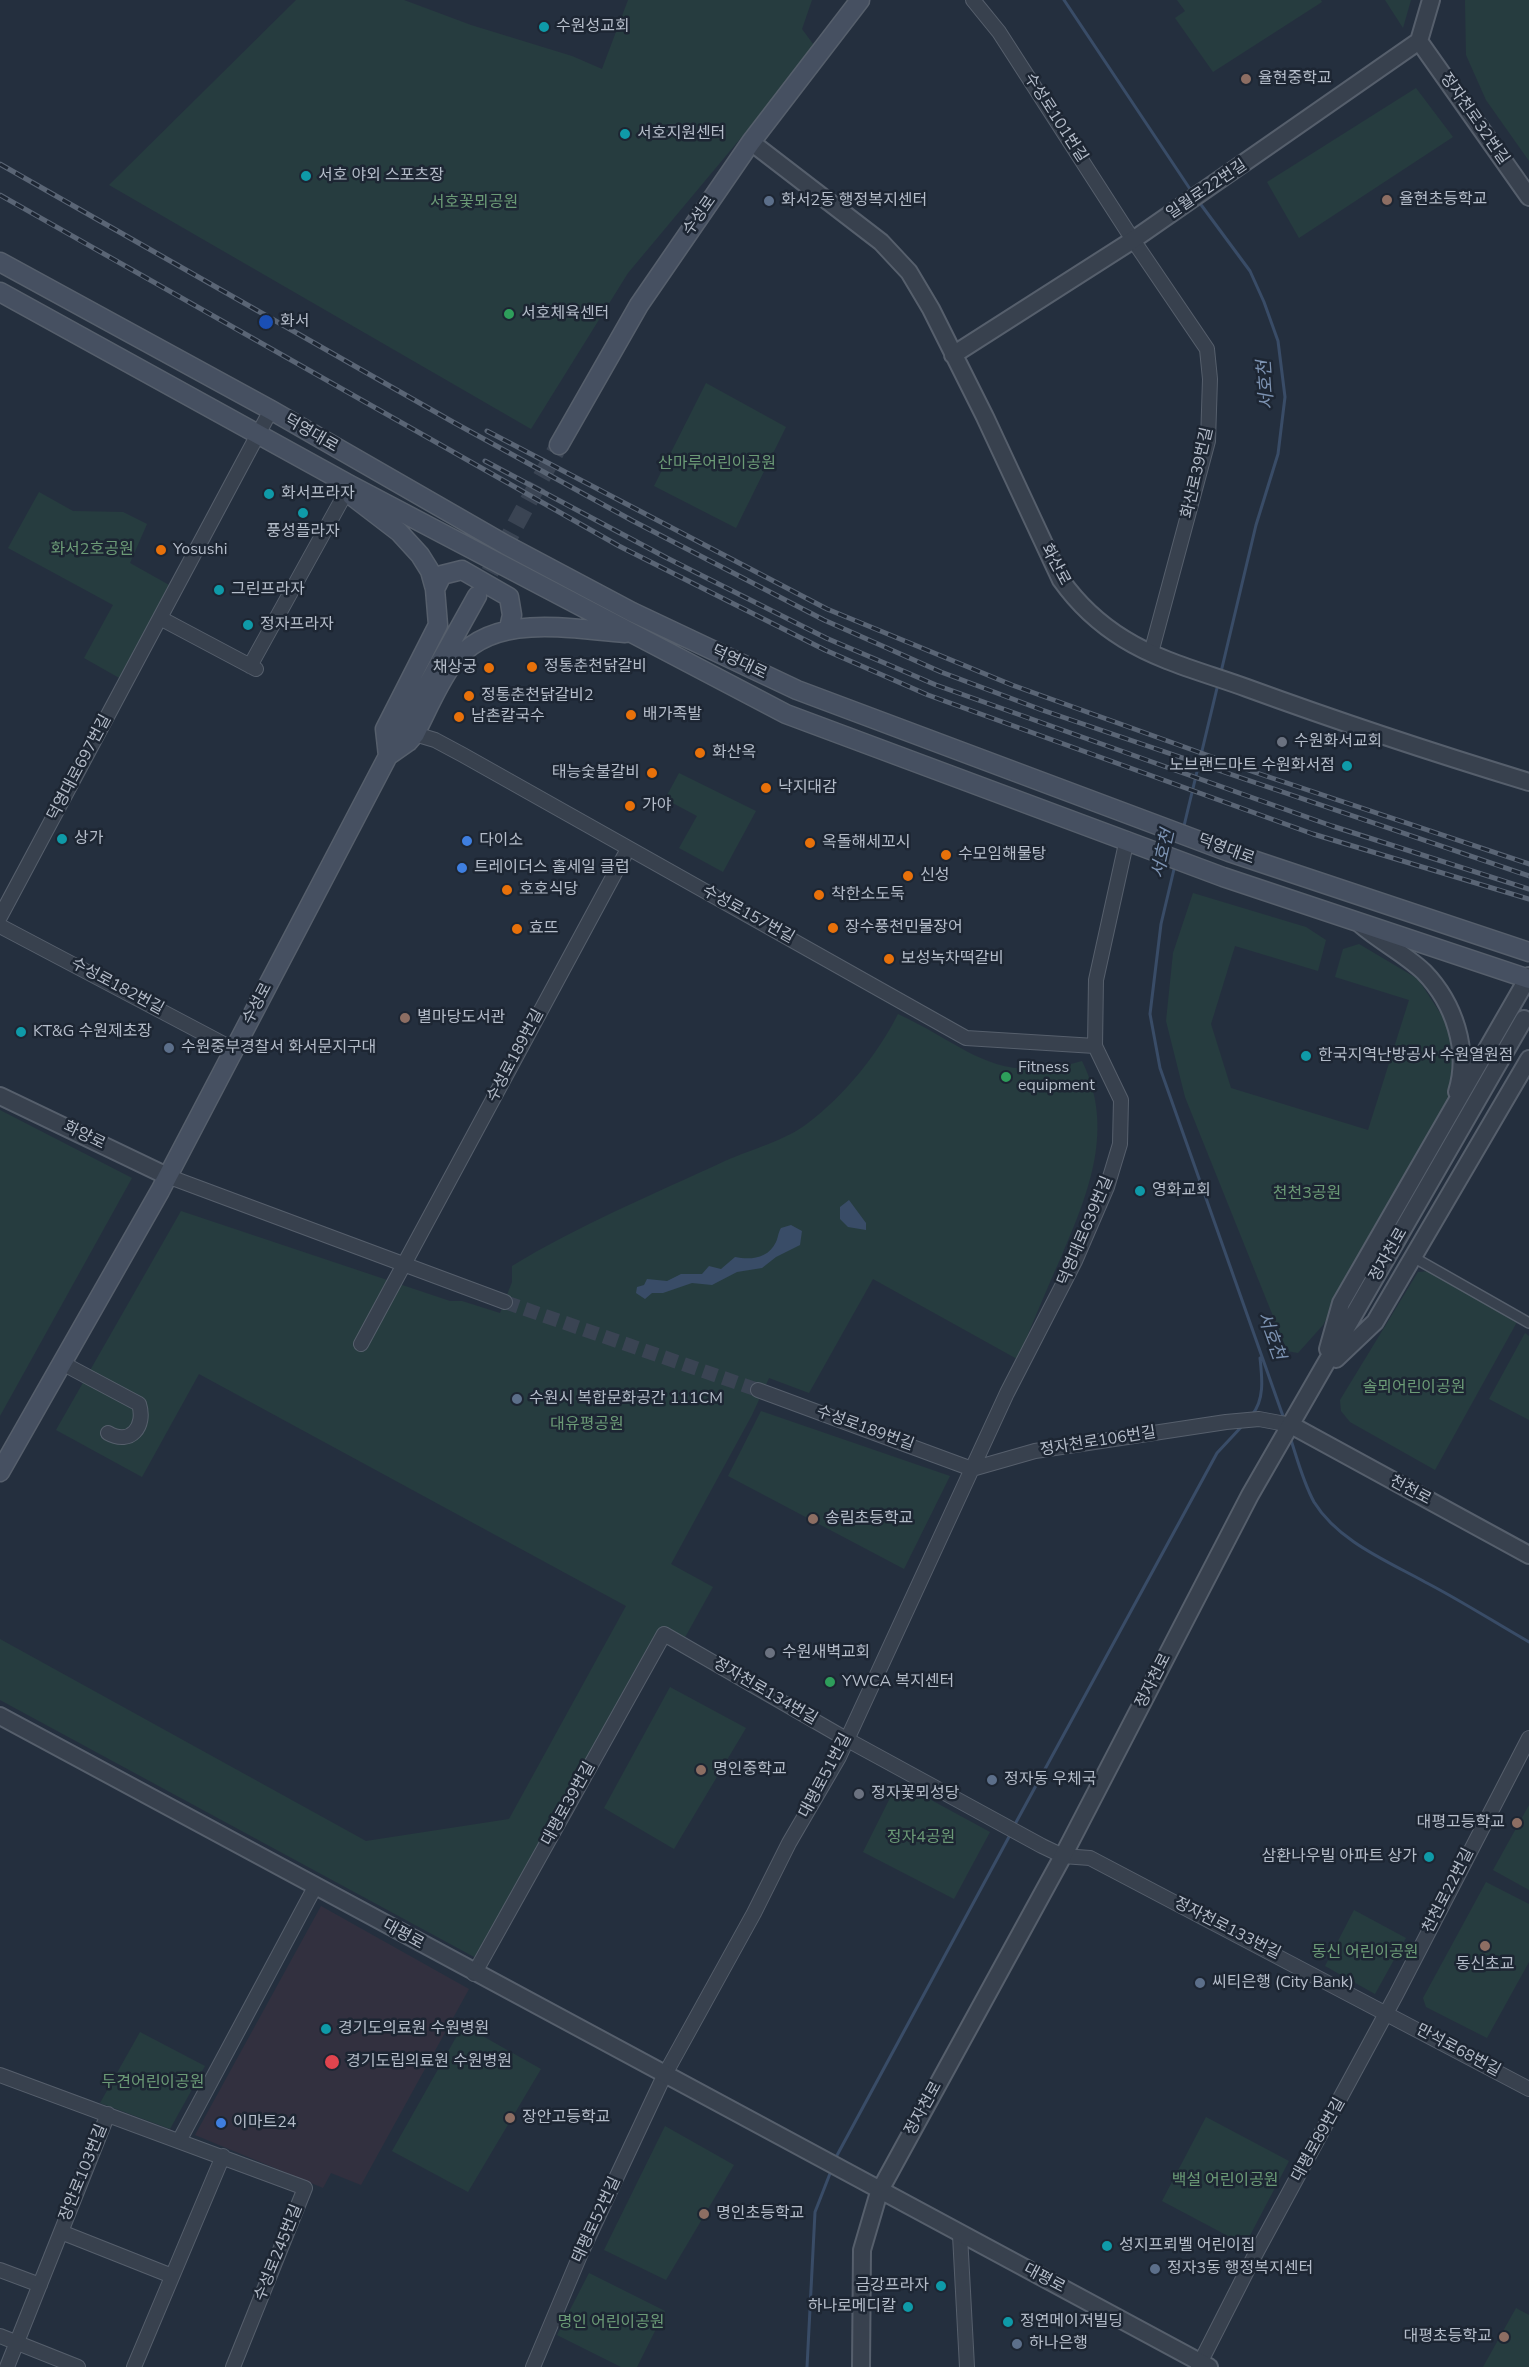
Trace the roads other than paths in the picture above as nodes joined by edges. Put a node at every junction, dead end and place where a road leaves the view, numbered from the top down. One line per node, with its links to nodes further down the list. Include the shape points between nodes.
1 (860, 0): 5 (main road, 수성로)
2 (973, 0): 7 (street, 수성로101번길, via 999,32)
3 (1431, 0): 4 (street)
4 (1419, 42): 6 (street, 정자천로32번길); 7 (street, 일월로22번길)
5 (751, 142): 10 (street, 화산로, via 898,258 921,289); 13 (main road, 수성로, via 639,305)
6 (1529, 197)
7 (1133, 240): 10 (street, 일월로22번길); 20 (street, 화산로39번길, via 1203,341 1209,356 1208,441)
8 (0, 262): 11 (main road, 덕영대로)
9 (0, 292): 12 (main road, 덕영대로)
10 (953, 354): 20 (street, 화산로, via 1061,580 1102,624)
11 (271, 410): 12 (street, 덕영대로697번길); 29 (main road, 덕영대로, via 580,584 797,690 1229,852)
12 (258, 434): 14 (main road, 덕영대로); 17 (street, 덕영대로697번길)
13 (559, 445)
14 (348, 488): 15 (main road, via 420,555); 17 (street, via 254,667); 19 (main road, 덕영대로)
15 (435, 589): 18 (main road, via 442,575 462,570 509,597); 22 (main road, via 438,625 385,729)
16 (477, 596): 22 (main road, 수성로)
17 (160, 618): 26 (street, 덕영대로697번길)
18 (509, 628): 19 (main road); 21 (main road, via 467,648 452,665)
19 (632, 634): 24 (main road, 덕영대로, via 786,714)
20 (1151, 653): 23 (street, 화산로)
21 (415, 734): 22 (main road); 25 (street, 수성로157번길, via 463,755)
22 (388, 756): 34 (main road, 수성로)
23 (1529, 782)
24 (1131, 841): 27 (main road, 덕영대로); 33 (street, 덕영대로639번길, via 1096,980)
25 (628, 849): 33 (street, 수성로157번길, via 966,1038); 42 (street, 수성로189번길)
26 (0, 917)
27 (1361, 925): 30 (main road, 덕영대로); 39 (street, via 1424,973 1444,1000 1460,1035 1461,1078)
28 (0, 926): 34 (street, 수성로182번길)
29 (1529, 952)
30 (1528, 978): 31 (street)
31 (1521, 1004): 39 (street)
32 (1524, 1019): 47 (street, 정자천로)
33 (1095, 1046): 51 (street, 덕영대로639번길, via 1121,1100 1120,1144 1107,1188 1080,1252)
34 (233, 1049): 40 (main road, 수성로)
35 (1529, 1059): 38 (street)
36 (1529, 1074): 38 (street)
37 (0, 1096): 40 (street, 화양로)
38 (1504, 1100): 41 (street)
39 (1450, 1112): 47 (street, via 1341,1303)
40 (167, 1176): 42 (street); 46 (main road, 수성로)
41 (1413, 1257): 44 (street); 47 (street, via 1375,1322)
42 (405, 1263): 43 (street); 45 (street, 수성로189번길)
43 (505, 1302)
44 (1529, 1323)
45 (361, 1344)
46 (62, 1363): 50 (street, via 139,1404 140,1426 132,1435 124,1438); 52 (main road, 수성로)
47 (1322, 1371): 49 (street, 정자천로)
48 (758, 1390): 51 (street, 수성로189번길)
49 (1291, 1426): 51 (street, 정자천로106번길, via 1259,1419 1226,1422 1035,1451); 53 (street, 천천로); 58 (street, 정자천로, via 1250,1495)
50 (108, 1433)
51 (972, 1468): 57 (street, 대평로51번길)
52 (0, 1472)
53 (1529, 1555)
54 (664, 1634): 57 (street, 정자천로134번길); 60 (street, 대평로39번길)
55 (0, 1716): 59 (street, 대평로)
56 (1529, 1738): 61 (street, 천천로22번길)
57 (846, 1739): 58 (street, 정자천로134번길); 62 (street, 대평로51번길)
58 (1063, 1856): 61 (street, 정자천로133번길, via 1090,1858); 68 (street, 정자천로)
59 (315, 1887): 60 (street, 대평로); 66 (street)
60 (474, 1974): 62 (street, 대평로)
61 (1387, 2013): 64 (street, 만석로68번길); 77 (street, 대평로89번길, via 1254,2257)
62 (664, 2076): 68 (street, 대평로); 82 (street, 태평로52번길, via 563,2293)
63 (1, 2080): 65 (street, 수성로245번길)
64 (1529, 2089)
65 (108, 2114): 66 (street, 수성로245번길); 69 (street, 장안로103번길)
66 (179, 2140): 67 (street, 수성로245번길)
67 (223, 2156): 72 (street); 81 (street, 수성로245번길, via 305,2188)
68 (879, 2192): 70 (street, 대평로); 83 (street, 정자천로, via 862,2250)
69 (61, 2232): 72 (street, 장안로103번길); 73 (street, 장안로103번길)
70 (960, 2235): 76 (street); 77 (street, 대평로)
71 (0, 2270): 73 (street)
72 (172, 2276): 80 (street)
73 (39, 2285): 75 (street, 장안로103번길)
74 (0, 2336): 75 (street)
75 (17, 2342): 78 (street, 장안로103번길); 79 (street)
76 (971, 2365)
77 (1203, 2366)
78 (7, 2367)
79 (78, 2367)
80 (134, 2367)
81 (233, 2367)
82 (533, 2367)
83 (861, 2367)

